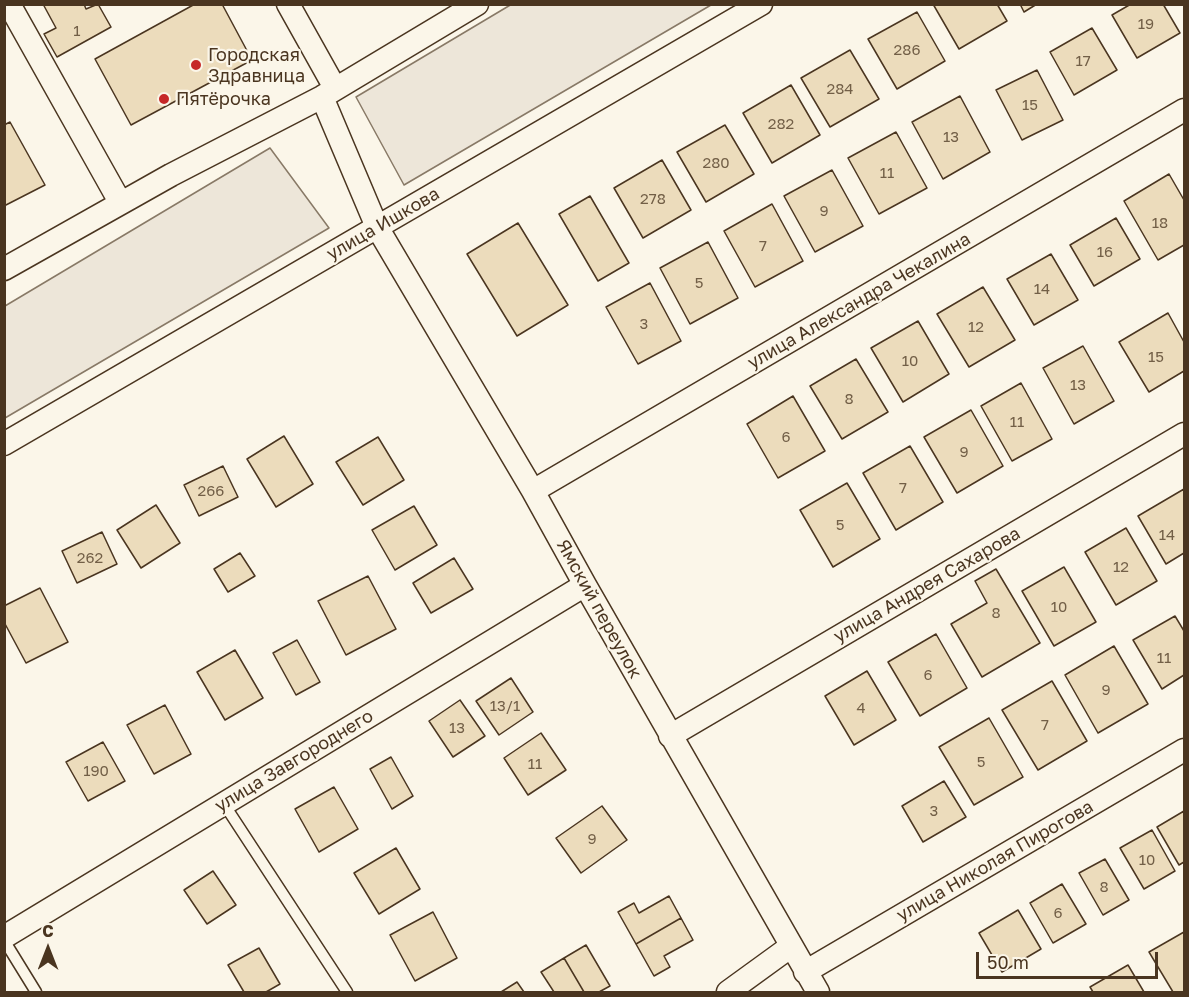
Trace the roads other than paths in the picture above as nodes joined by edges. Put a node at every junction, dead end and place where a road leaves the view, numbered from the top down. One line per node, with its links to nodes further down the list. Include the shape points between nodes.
1 (9, 4): 7 (street)
2 (288, 4): 5 (street, Ямский переулок)
3 (477, 4): 5 (street)
4 (761, 4): 8 (street, улица Ишкова)
5 (329, 93): 7 (street); 8 (street, Ямский переулок)
6 (1185, 110): 12 (street, улица Александра Чекалина)
7 (120, 202): 9 (street)
8 (377, 227): 11 (street, улица Ишкова); 12 (street, Ямский переулок)
9 (4, 269)
10 (1185, 435): 14 (street, улица Андрея Сахарова)
11 (4, 444)
12 (533, 491): 13 (street, Ямский переулок)
13 (585, 585): 14 (street, Ямский переулок); 16 (street, улица Завгороднего)
14 (670, 736): 18 (street, Ямский переулок)
15 (1185, 750): 19 (street, улица Николая Пирогова)
16 (224, 804): 17 (street, улица Завгороднего); 21 (lane)
17 (4, 939): 20 (lane)
18 (790, 947): 19 (street, Ямский переулок); 22 (street)
19 (805, 972): 23 (street, Ямский переулок)
20 (36, 993)
21 (347, 993)
22 (728, 993)
23 (818, 993)

